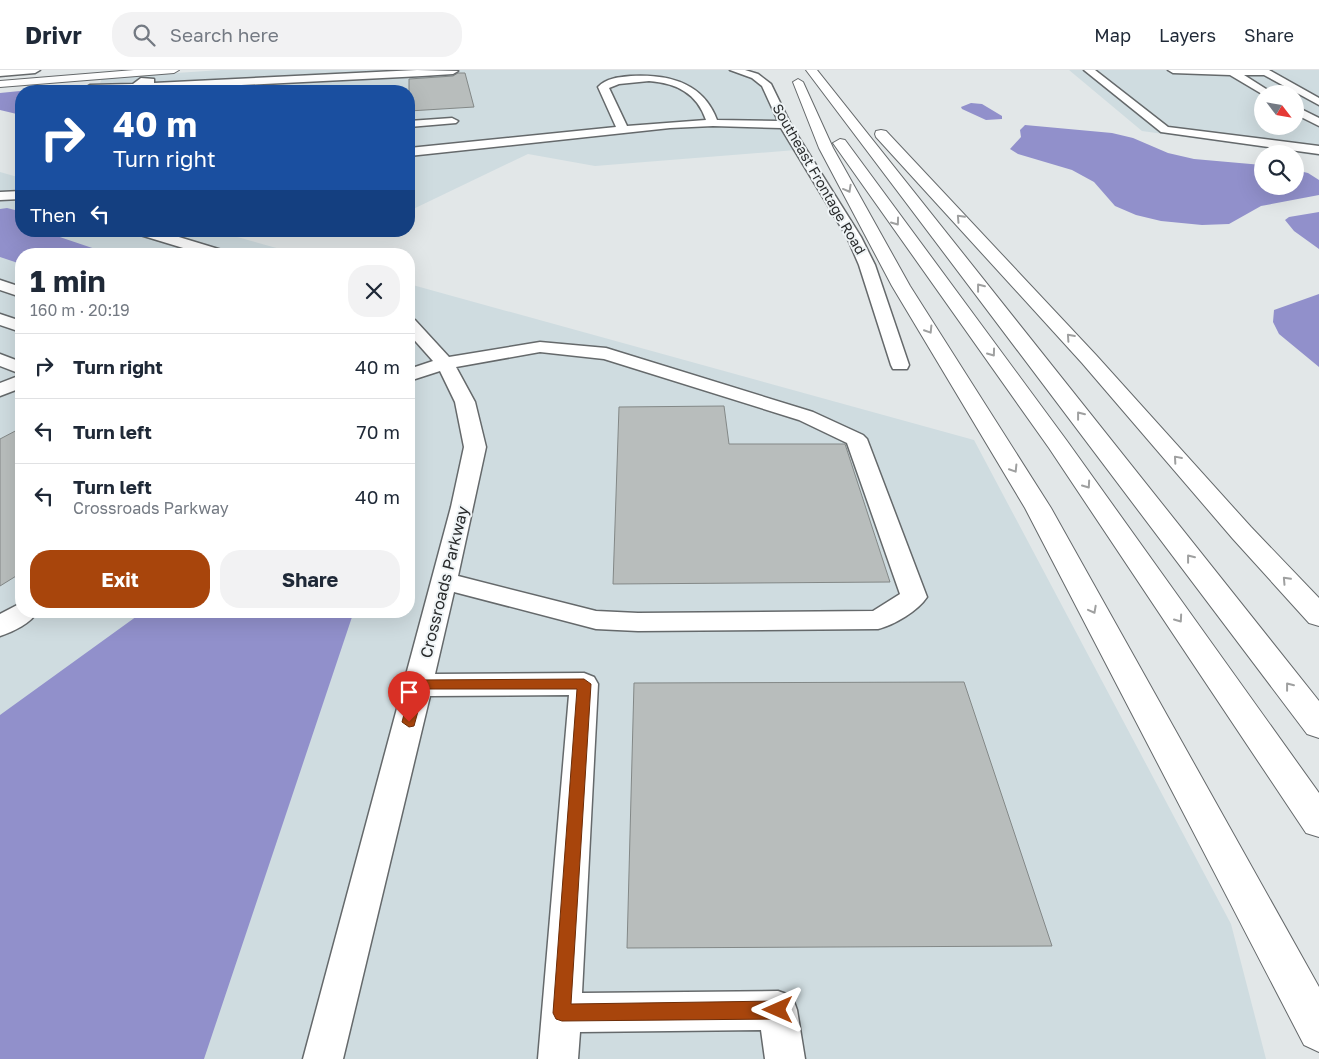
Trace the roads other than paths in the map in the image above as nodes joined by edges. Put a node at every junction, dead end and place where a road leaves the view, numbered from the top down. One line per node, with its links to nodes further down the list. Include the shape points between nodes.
1 (35, 70): 12 (street)
2 (174, 70): 13 (main road)
3 (349, 70): 10 (street)
4 (735, 70): 26 (street, Southeast Frontage Road, via 755,76 766,84)
5 (1089, 70): 28 (street)
6 (1173, 70): 11 (street)
7 (422, 71): 8 (street); 18 (street)
8 (453, 71)
9 (1263, 71): 11 (street); 20 (street)
10 (255, 72): 17 (street, via 141,81)
11 (1232, 72): 19 (street)
12 (0, 73)
13 (98, 73): 15 (main road); 16 (street)
14 (805, 77): 51 (main road, one-way to 14, via 1090,359 858,110); 55 (main road, one-way to 14); 56 (main road, one-way to 56, via 882,203 1060,446); 58 (main road, one-way to 58, via 826,148 849,191 901,286 1038,508)
15 (0, 84)
16 (92, 85)
17 (138, 85)
18 (172, 85)
19 (1254, 85)
20 (1319, 102)
21 (1304, 114): 24 (street)
22 (452, 121): 25 (street)
23 (713, 123): 26 (street); 27 (street); 27 (street, via 709,108 692,90 669,80 647,78 603,87)
24 (1319, 123)
25 (415, 124)
26 (785, 125): 45 (street, Southeast Frontage Road, via 854,237 867,265)
27 (623, 129): 33 (street)
28 (1165, 130): 29 (street); 30 (street)
29 (1254, 132)
30 (1274, 144): 31 (street); 32 (street)
31 (1319, 145)
32 (1319, 150)
33 (415, 151)
34 (15, 195): 35 (street)
35 (0, 196)
36 (162, 237): 37 (street)
37 (200, 248)
38 (0, 284): 39 (street)
39 (15, 290)
40 (0, 319): 41 (street)
41 (15, 325)
42 (415, 331): 44 (street, Crossroads Parkway)
43 (0, 360): 46 (street)
44 (444, 363): 47 (street); 50 (street, Crossroads Parkway, via 465,402 475,447); 50 (street, via 540,346 606,354 806,416 856,440 914,597 878,620 638,622 596,620)
45 (900, 365)
46 (15, 366)
47 (415, 373)
48 (15, 384): 49 (street)
49 (0, 390)
50 (445, 581): 54 (street, Crossroads Parkway)
51 (1319, 616)
52 (15, 617): 53 (street)
53 (0, 627)
54 (418, 684): 57 (street, via 584,684); 59 (street, Crossroads Parkway)
55 (1319, 725)
56 (1319, 822)
57 (562, 1013): 60 (street); 61 (street, via 778,1010)
58 (1319, 1030)
59 (323, 1059)
60 (558, 1059)
61 (785, 1059)

